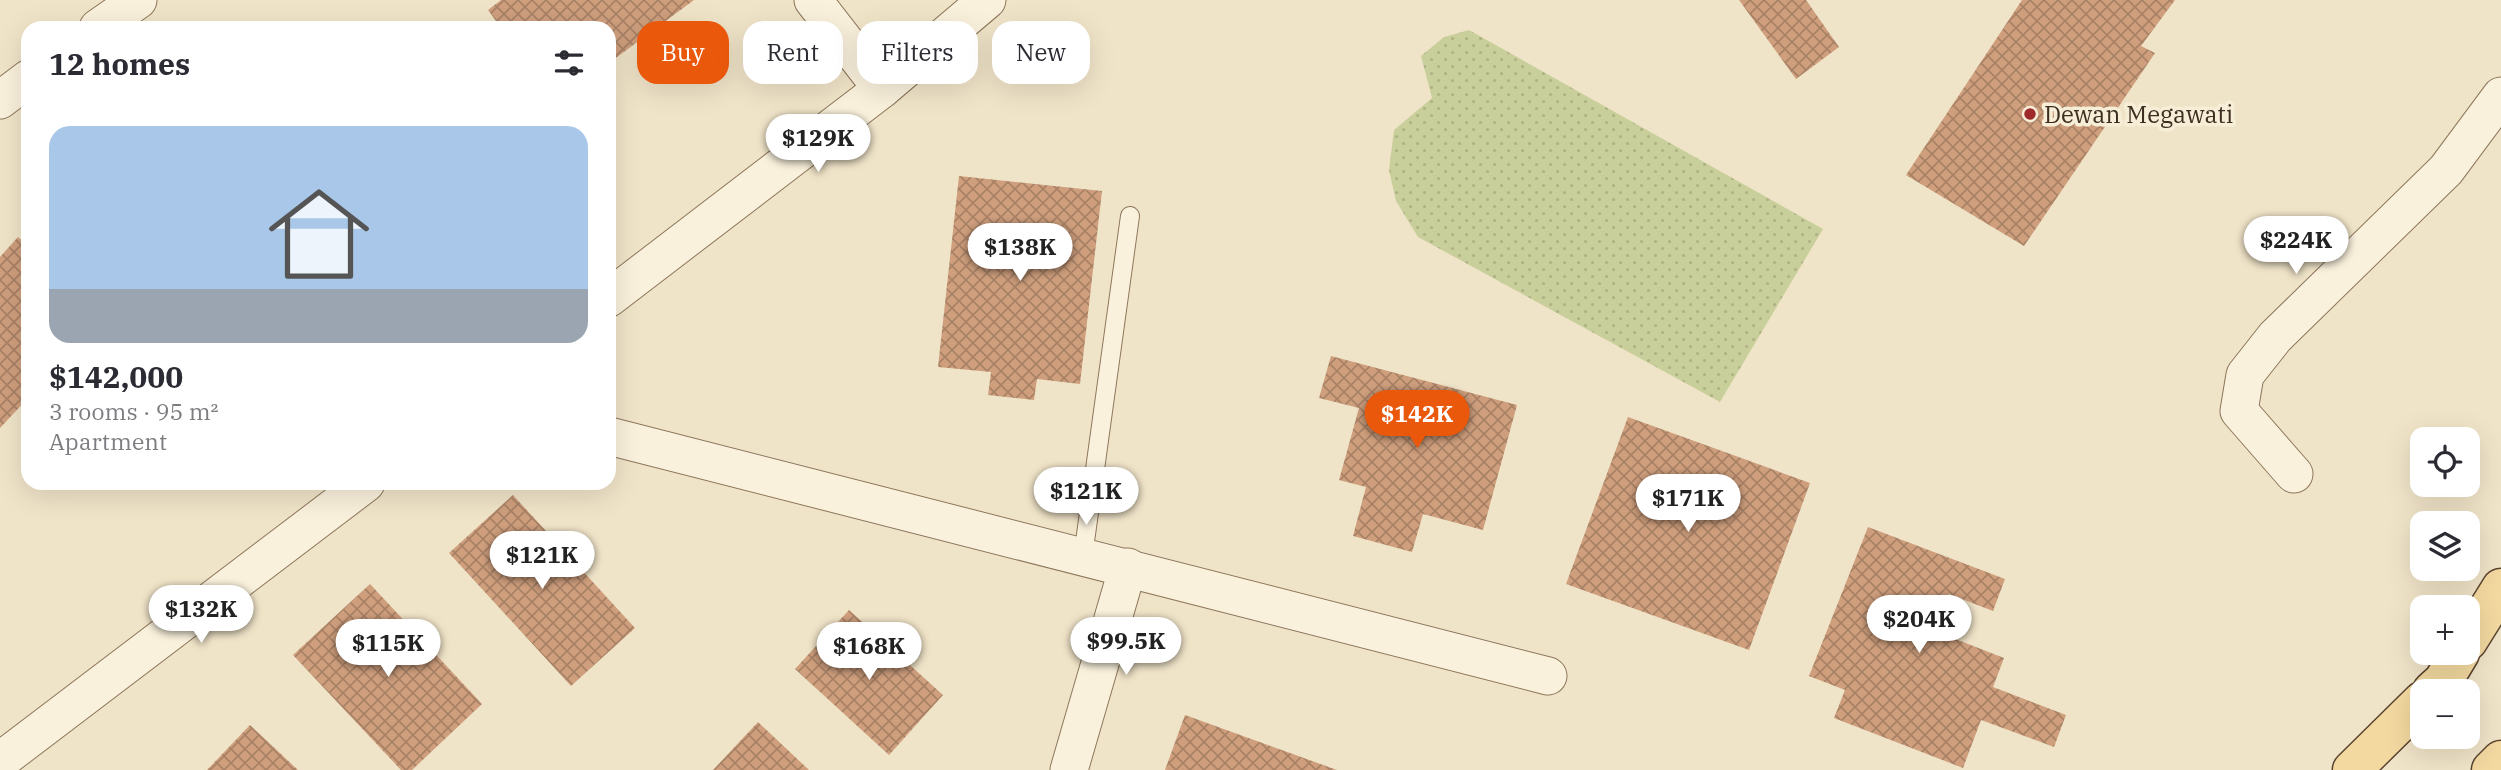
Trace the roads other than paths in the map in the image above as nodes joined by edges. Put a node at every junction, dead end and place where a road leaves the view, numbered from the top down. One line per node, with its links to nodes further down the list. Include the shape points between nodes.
1 (138, 0): 4 (street)
2 (813, 0): 6 (street)
3 (987, 0): 6 (street)
4 (108, 21)
5 (21, 84): 8 (street)
6 (883, 89): 10 (street)
7 (2501, 96): 12 (street, via 2446,170 2275,337 2245,375 2239,411)
8 (0, 100)
9 (1130, 216): 14 (lane)
10 (616, 293)
11 (616, 438): 14 (street)
12 (2294, 474)
13 (357, 490): 21 (street)
14 (1083, 556): 15 (street)
15 (1128, 567): 18 (street); 22 (street)
16 (2501, 588): 17 (main road)
17 (2480, 622)
18 (1548, 676)
19 (2410, 713): 23 (main road)
20 (2501, 760): 24 (main road)
21 (0, 761)
22 (1069, 770)
23 (2352, 770)
24 (2491, 770)

